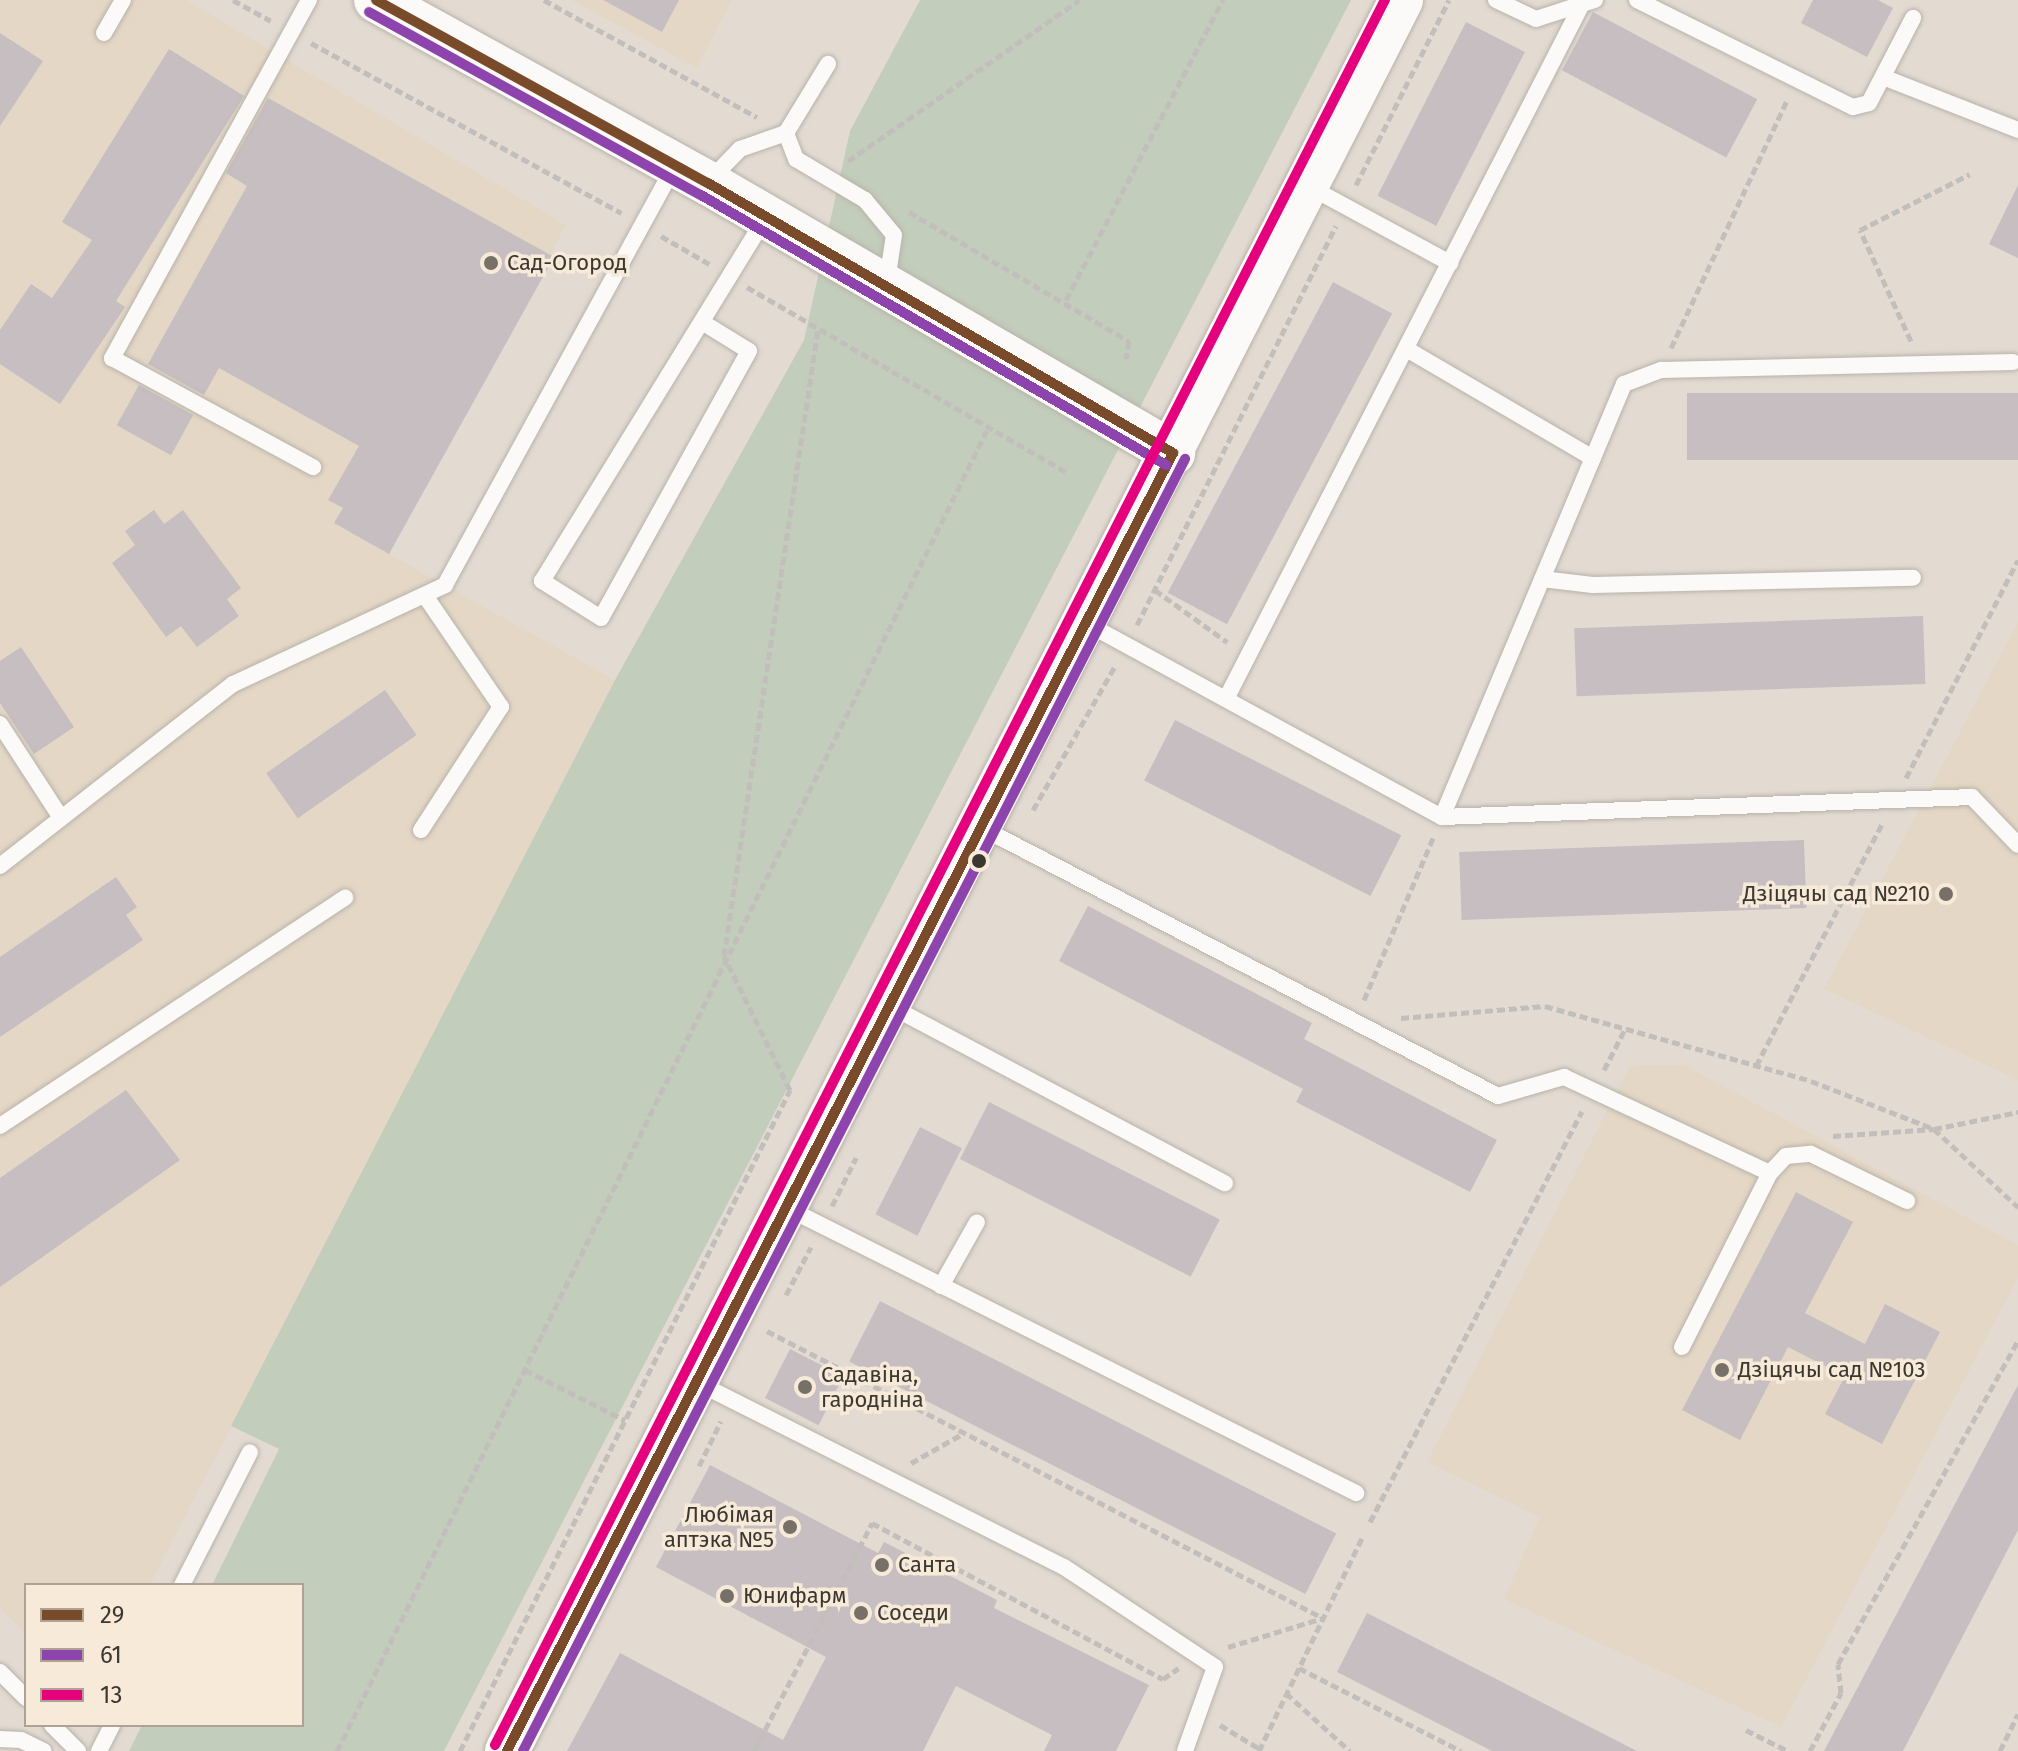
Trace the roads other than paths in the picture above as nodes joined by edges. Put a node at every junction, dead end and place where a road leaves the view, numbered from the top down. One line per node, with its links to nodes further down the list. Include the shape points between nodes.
1 (123, 0): 9 (lane)
2 (309, 0): 24 (lane, via 112,358)
3 (376, 0): 14 (main road)
4 (1401, 0): 15 (main road)
5 (1496, 0): 7 (lane, via 1536,19)
6 (1637, 0): 11 (lane, via 1853,107 1869,103)
7 (1587, 1): 17 (lane)
8 (1913, 18): 11 (lane)
9 (104, 33)
10 (828, 64): 13 (lane)
11 (1883, 77): 12 (lane)
12 (2018, 130)
13 (786, 133): 14 (lane); 18 (lane, via 796,159 865,200 894,235)
14 (691, 174): 16 (main road); 27 (lane, via 445,585)
15 (1308, 186): 17 (lane); 22 (main road)
16 (766, 218): 18 (main road); 19 (lane)
17 (1450, 263): 20 (lane)
18 (885, 291): 22 (main road)
19 (702, 322): 19 (lane, via 542,581 601,618 749,351)
20 (1408, 350): 23 (lane); 29 (lane)
21 (2013, 362): 23 (lane, via 1661,370 1624,384)
22 (1173, 453): 28 (main road)
23 (1593, 458): 26 (lane)
24 (313, 467)
25 (1913, 578): 26 (lane, via 1593,585)
26 (1542, 579): 31 (lane)
27 (426, 597): 32 (lane, via 233,684); 33 (lane, via 501,707)
28 (1084, 622): 29 (lane); 34 (main road)
29 (1226, 699): 31 (lane)
30 (0, 724): 32 (lane)
31 (1442, 817): 35 (lane, via 1972,797)
32 (61, 818): 36 (lane)
33 (421, 830)
34 (996, 835): 38 (main road); 40 (lane, via 1498,1096 1564,1077)
35 (2018, 845)
36 (0, 866)
37 (345, 898): 39 (lane)
38 (887, 1004): 41 (lane); 43 (main road)
39 (0, 1126)
40 (1770, 1173): 42 (lane, via 1786,1156 1811,1154); 46 (lane)
41 (1225, 1183)
42 (1907, 1201)
43 (784, 1207): 45 (lane); 47 (main road)
44 (977, 1222): 45 (lane)
45 (941, 1286): 49 (lane)
46 (1682, 1347)
47 (712, 1391): 59 (main road); 60 (lane, via 1064,1567 1215,1667)
48 (250, 1452): 50 (lane)
49 (1356, 1493)
50 (183, 1583)
51 (0, 1672): 52 (lane)
52 (24, 1696)
53 (54, 1727): 57 (lane)
54 (111, 1727): 58 (lane)
55 (0, 1739): 56 (lane, via 21,1740)
56 (44, 1751)
57 (78, 1751)
58 (99, 1751)
59 (507, 1751)
60 (1185, 1751)

